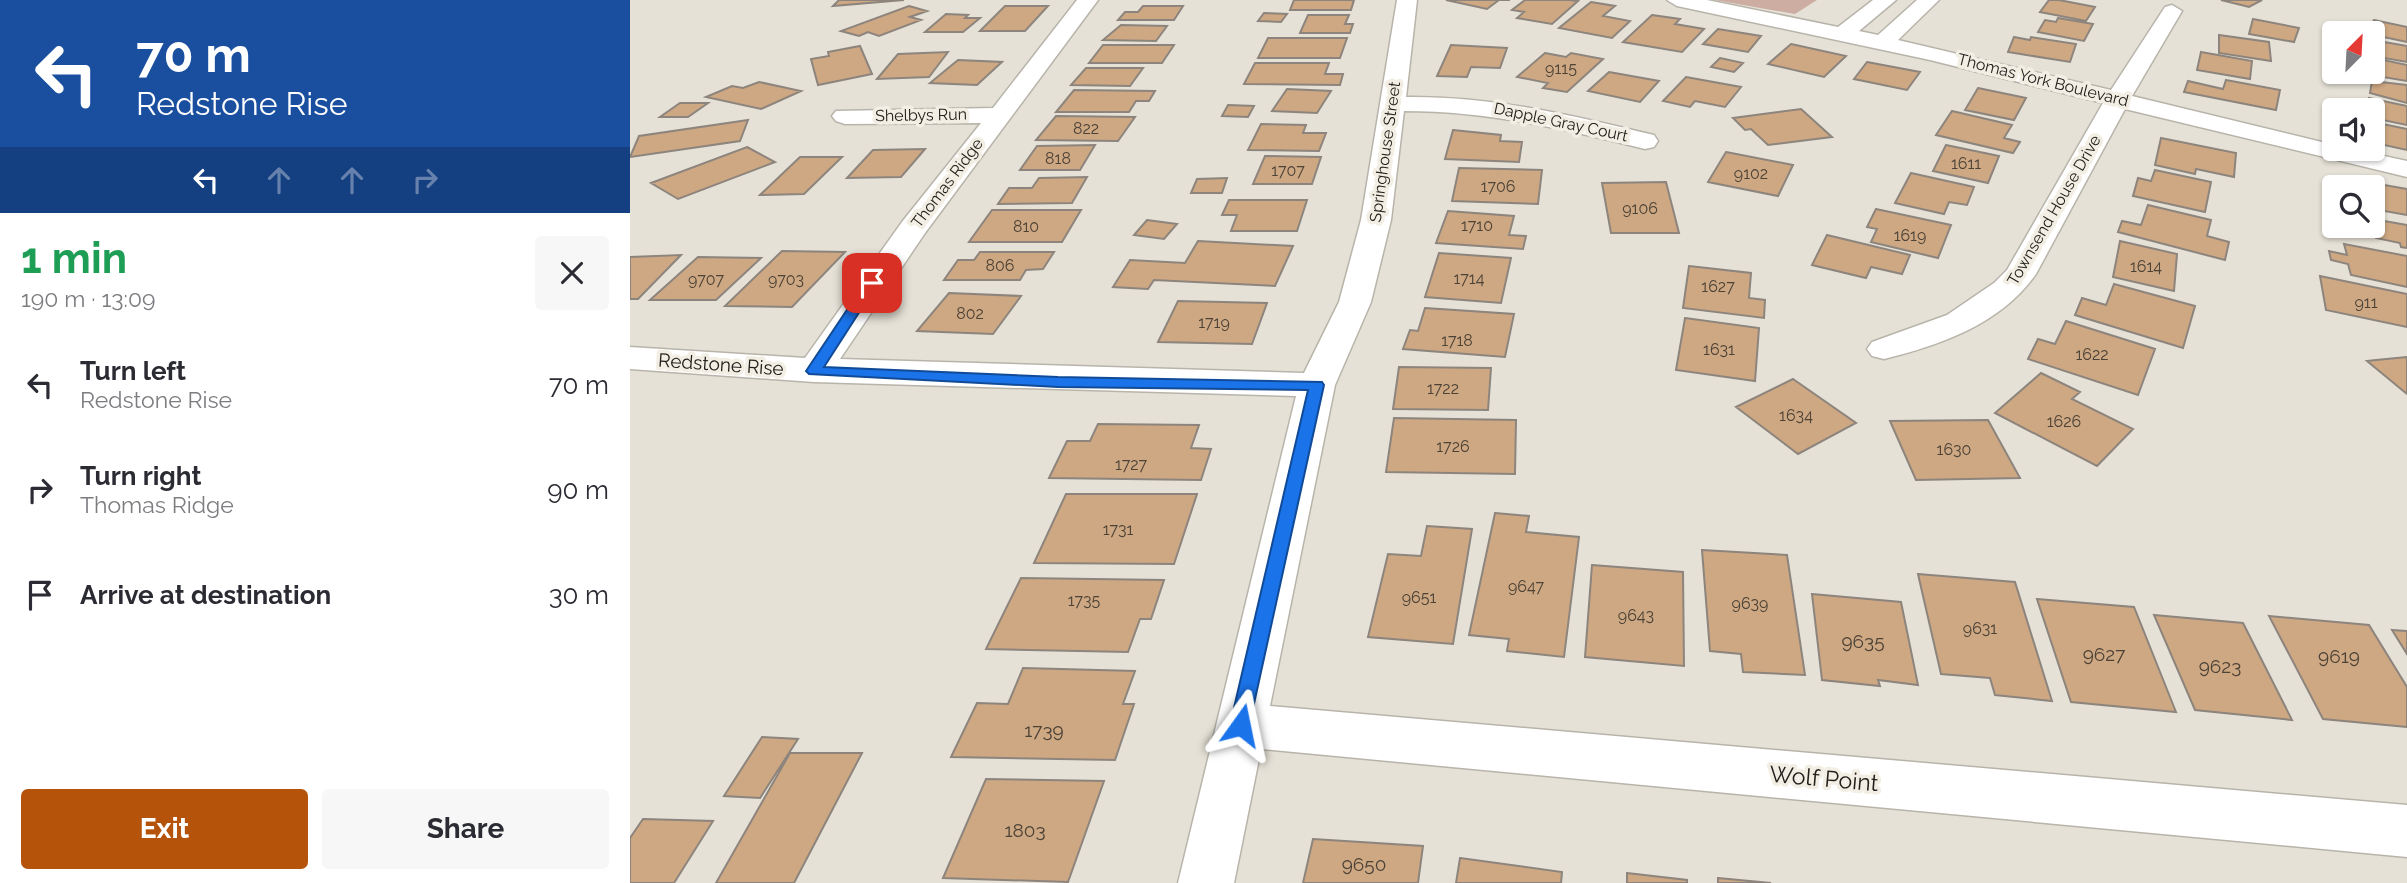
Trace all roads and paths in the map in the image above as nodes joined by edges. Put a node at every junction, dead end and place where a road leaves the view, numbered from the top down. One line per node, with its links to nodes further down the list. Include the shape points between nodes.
1 (1088, 0): 11 (street, Thomas Ridge)
2 (1407, 0): 10 (street, Springhouse Street)
3 (1677, 0): 7 (street, Thomas York Boulevard)
4 (1886, 0): 7 (street)
5 (1929, 0): 8 (street)
6 (2172, 11): 9 (street, Townsend House Drive)
7 (1844, 33): 8 (street, Thomas York Boulevard)
8 (1884, 42): 9 (street, Thomas York Boulevard)
9 (2118, 98): 14 (street, Thomas York Boulevard); 15 (street, Townsend House Drive, via 2006,292 1972,318)
10 (1392, 104): 13 (street, Dapple Gray Court, via 1505,108); 18 (street, Springhouse Street, via 1376,220 1355,302)
11 (998, 115): 12 (street, Shelbys Run); 17 (street, Thomas Ridge, via 872,283)
12 (845, 116)
13 (1645, 141)
14 (2407, 169)
15 (1884, 348)
16 (630, 358): 17 (street, Redstone Rise)
17 (814, 371): 18 (street, Redstone Rise, via 1058,382)
18 (1317, 385): 19 (street, Springhouse Street)
19 (1241, 725): 20 (street, Wolf Point); 21 (street, Springhouse Street)
20 (2407, 831)
21 (1206, 883)

